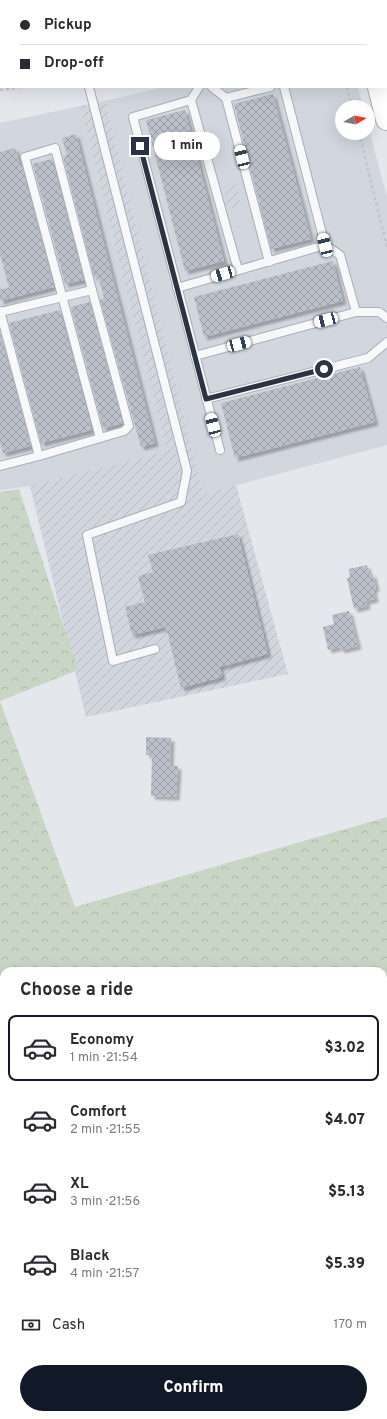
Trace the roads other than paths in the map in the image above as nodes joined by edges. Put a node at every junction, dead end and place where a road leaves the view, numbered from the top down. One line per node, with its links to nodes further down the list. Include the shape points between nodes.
1 (89, 88): 26 (lane, via 187,471 181,502 87,534 113,661)
2 (198, 88): 8 (lane)
3 (213, 88): 7 (lane)
4 (266, 88): 7 (lane)
5 (284, 88): 10 (lane)
6 (379, 88): 9 (main road)
7 (226, 98): 11 (lane)
8 (191, 100): 12 (lane); 13 (lane, via 133,117)
9 (387, 119)
10 (325, 245): 11 (lane); 17 (lane, via 340,255)
11 (269, 262): 12 (lane)
12 (238, 270): 13 (lane)
13 (177, 288): 20 (lane)
14 (92, 290): 15 (lane); 15 (lane, via 55,148 25,157); 22 (lane, via 129,426 124,431)
15 (62, 297): 16 (lane); 22 (lane)
16 (0, 312): 24 (lane)
17 (356, 312): 18 (lane, via 379,312); 20 (lane)
18 (387, 318)
19 (387, 342): 21 (lane, via 368,358)
20 (195, 356): 21 (lane)
21 (206, 399): 23 (lane)
22 (100, 438): 24 (lane)
23 (220, 450)
24 (39, 456): 25 (lane)
25 (0, 466)
26 (155, 649)

